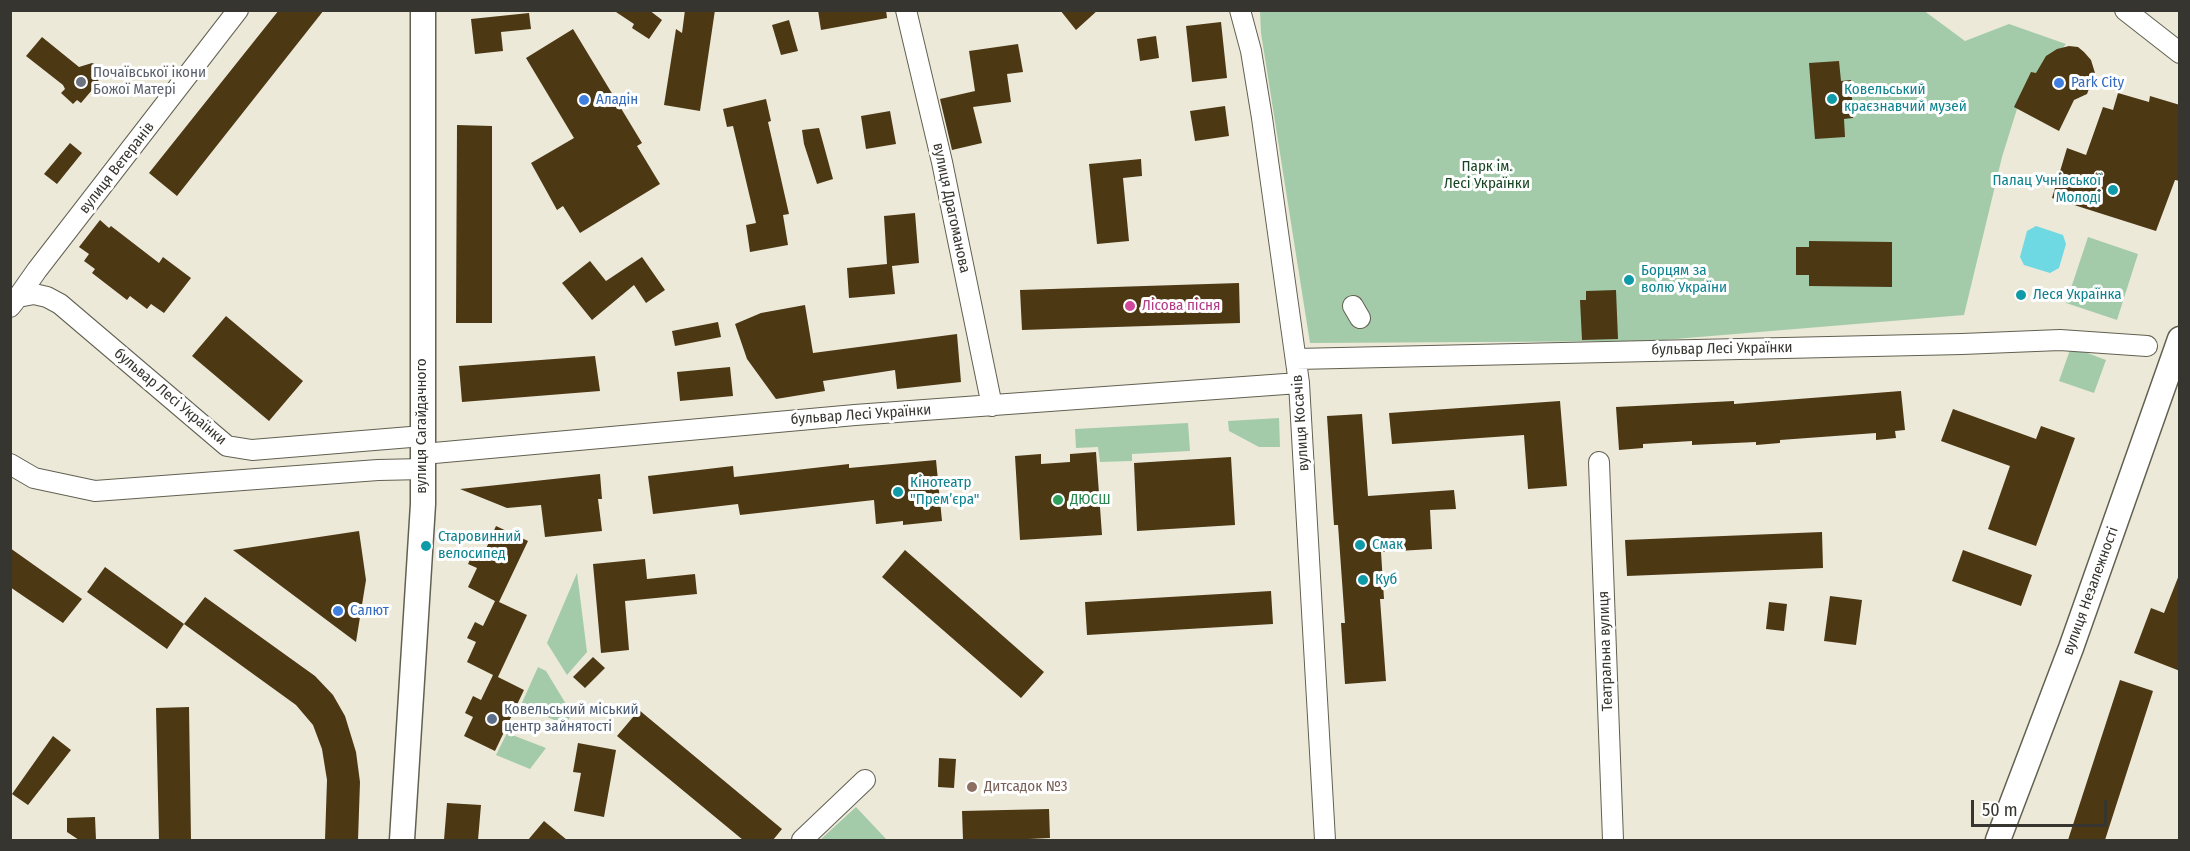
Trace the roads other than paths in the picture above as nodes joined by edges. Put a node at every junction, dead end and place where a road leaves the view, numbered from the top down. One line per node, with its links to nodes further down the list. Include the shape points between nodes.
1 (238, 10): 7 (street, вулиця Ветеранів)
2 (423, 10): 13 (main road, вулиця Сагайдачного)
3 (906, 10): 12 (street, вулиця Драгоманова)
4 (1240, 10): 10 (street, вулиця Косачів, via 1262,117)
5 (2125, 10): 6 (street)
6 (2180, 53)
7 (14, 302): 13 (street, бульвар Лесі Українки, via 34,294 60,304 228,446 252,450)
8 (2147, 345): 10 (street, бульвар Лесі Українки, via 2060,340)
9 (2177, 354): 21 (main road, вулиця Незалежності)
10 (1296, 359): 11 (street, вулиця Косачів)
11 (1299, 383): 12 (street, бульвар Лесі Українки); 19 (street, вулиця Косачів)
12 (992, 406): 13 (street, бульвар Лесі Українки)
13 (423, 453): 15 (street, бульвар Лесі Українки, via 378,470 95,491 34,478); 17 (main road, вулиця Сагайдачного)
14 (1599, 462): 20 (street, Театральна вулиця)
15 (10, 464)
16 (865, 780): 18 (street)
17 (402, 840)
18 (802, 840)
19 (1325, 840)
20 (1613, 840)
21 (1998, 840)

